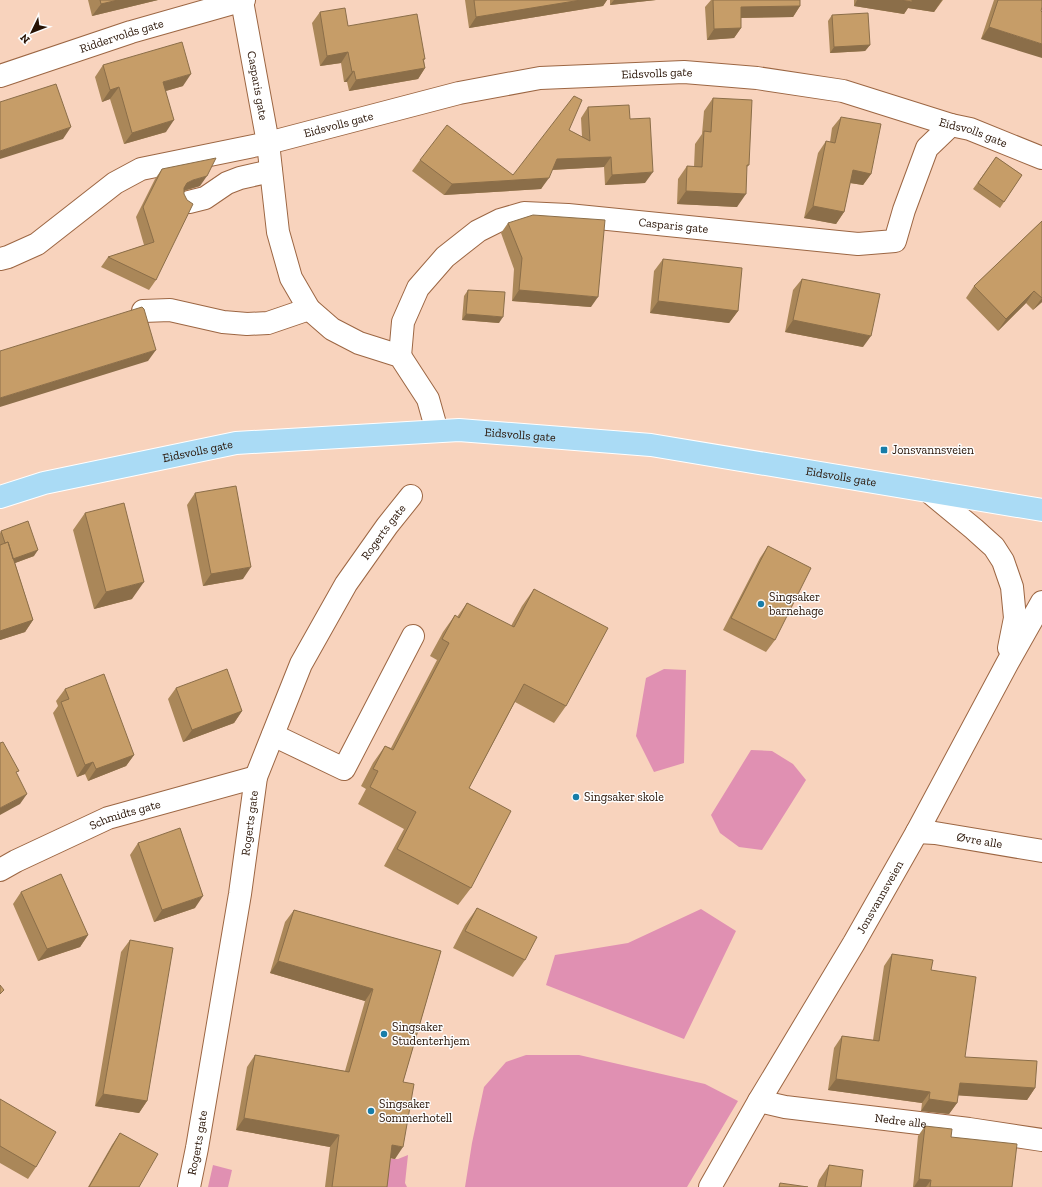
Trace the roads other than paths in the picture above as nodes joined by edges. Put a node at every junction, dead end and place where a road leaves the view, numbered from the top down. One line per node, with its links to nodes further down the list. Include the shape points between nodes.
1 (243, 0): 2 (street, Riddervolds gate, via 131,32); 4 (street, Casparis gate)
2 (0, 76)
3 (951, 125): 4 (street, Eidsvolls gate, via 843,91 756,78 684,72 540,78 459,93); 5 (street, Eidsvolls gate); 11 (street, Casparis gate, via 927,148 895,240 858,244 568,215 524,213 500,220 478,231 445,257 418,288 403,322)
4 (268, 142): 6 (street, Casparis gate); 8 (street, Eidsvolls gate, via 141,169 115,183 37,244)
5 (1042, 158)
6 (271, 171): 7 (street, via 240,178 227,183 205,198); 9 (street, Casparis gate, via 278,232 290,278)
7 (189, 202)
8 (0, 259)
9 (309, 309): 10 (street, via 268,323 247,324 223,322 170,310); 11 (street, Casparis gate, via 332,329 359,343)
10 (143, 311)
11 (400, 356): 12 (street, via 428,399)
12 (437, 431): 13 (main road, Eidsvolls gate, via 460,430 651,445); 15 (main road, Eidsvolls gate, via 236,443 44,483)
13 (928, 491): 16 (main road, Eidsvolls gate); 19 (street, via 994,547 1003,561 1012,587 1015,618)
14 (411, 496): 20 (street, Rogerts gate, via 346,584 301,664)
15 (0, 497)
16 (1042, 510)
17 (1042, 602): 19 (street, Jonsvannsveien)
18 (413, 636): 20 (street, via 344,769)
19 (1004, 669): 22 (street, Jonsvannsveien)
20 (273, 735): 21 (street, Rogerts gate)
21 (256, 777): 24 (street, Schmidts gate, via 108,818); 27 (street, Rogerts gate, via 240,894)
22 (917, 832): 23 (street, Øvre alle); 25 (street, Jonsvannsveien, via 854,943)
23 (1042, 850)
24 (0, 870)
25 (759, 1100): 26 (street, Nedre alle, via 785,1107); 28 (street, Jonsvannsveien)
26 (1042, 1140)
27 (189, 1187)
28 (710, 1187)

